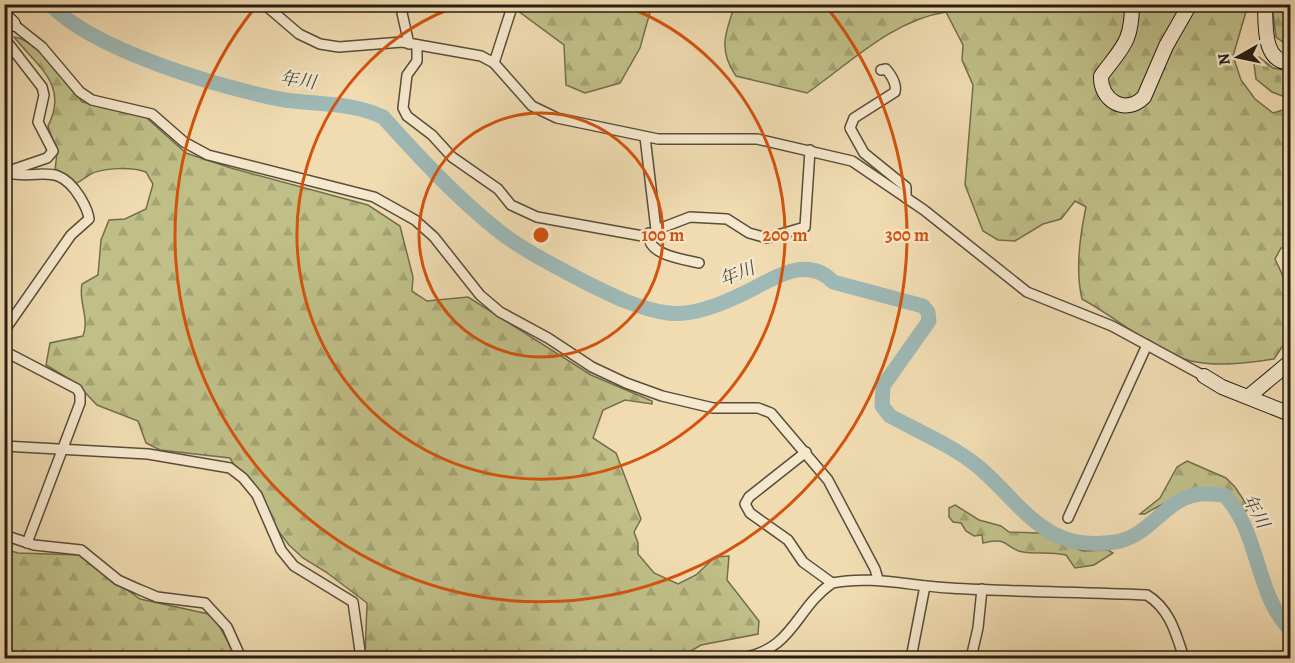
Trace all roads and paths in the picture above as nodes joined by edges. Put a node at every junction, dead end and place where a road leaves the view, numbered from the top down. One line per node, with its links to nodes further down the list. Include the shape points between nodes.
1 (264, 4): 9 (street, via 299,34 320,44)
2 (400, 4): 9 (street)
3 (513, 4): 10 (street)
4 (1132, 4): 5 (street, via 1128,40 1101,76 1106,95 1124,106 1144,97)
5 (1190, 4)
6 (1265, 4): 11 (street, via 1267,41 1278,59)
7 (9, 20): 29 (street, via 42,47 80,92 92,100 152,114 184,142 207,155 374,197 416,220 480,295 500,312 592,367 662,396 713,408 758,408 771,413)
8 (4, 38): 15 (street, via 42,87 38,122 53,151 47,158)
9 (413, 44): 10 (street, via 476,54); 18 (street, via 417,61 406,75 403,108 452,157 498,189 511,205 537,217)
10 (494, 63): 13 (street, via 541,112)
11 (1290, 63)
12 (881, 70): 16 (street, via 889,73 894,92 854,118 850,128 864,153 906,187)
13 (645, 137): 14 (street, via 757,139); 17 (street)
14 (810, 150): 16 (street, via 852,161); 17 (street, via 805,227 767,238 749,233 727,219 690,217)
15 (4, 172): 20 (street, via 16,176 51,174 70,181 90,219 71,235)
16 (906, 198): 21 (street, via 1027,292)
17 (656, 230): 18 (street)
18 (648, 237): 19 (street, via 654,249)
19 (699, 263)
20 (4, 331)
21 (1147, 345): 24 (street); 30 (street)
22 (4, 351): 28 (street, via 80,394)
23 (1290, 362): 25 (street)
24 (1204, 376): 25 (street)
25 (1248, 397): 26 (street)
26 (1290, 414)
27 (4, 446): 28 (street)
28 (62, 450): 32 (street); 38 (street, via 148,454 230,468 257,495 281,550 294,566 353,602)
29 (806, 452): 33 (street, via 840,499); 34 (street, via 745,504 750,513 788,540 803,562)
30 (1068, 518)
31 (4, 535): 32 (street)
32 (27, 543): 37 (street, via 81,550 118,580 138,589 157,597 205,603 227,627)
33 (878, 579): 34 (street); 35 (street)
34 (832, 583): 39 (street, via 780,643 762,654)
35 (925, 586): 36 (street); 40 (street)
36 (982, 589): 41 (street); 42 (street, via 1147,595 1174,626)
37 (241, 658)
38 (361, 658)
39 (740, 658)
40 (911, 658)
41 (971, 658)
42 (1184, 658)

